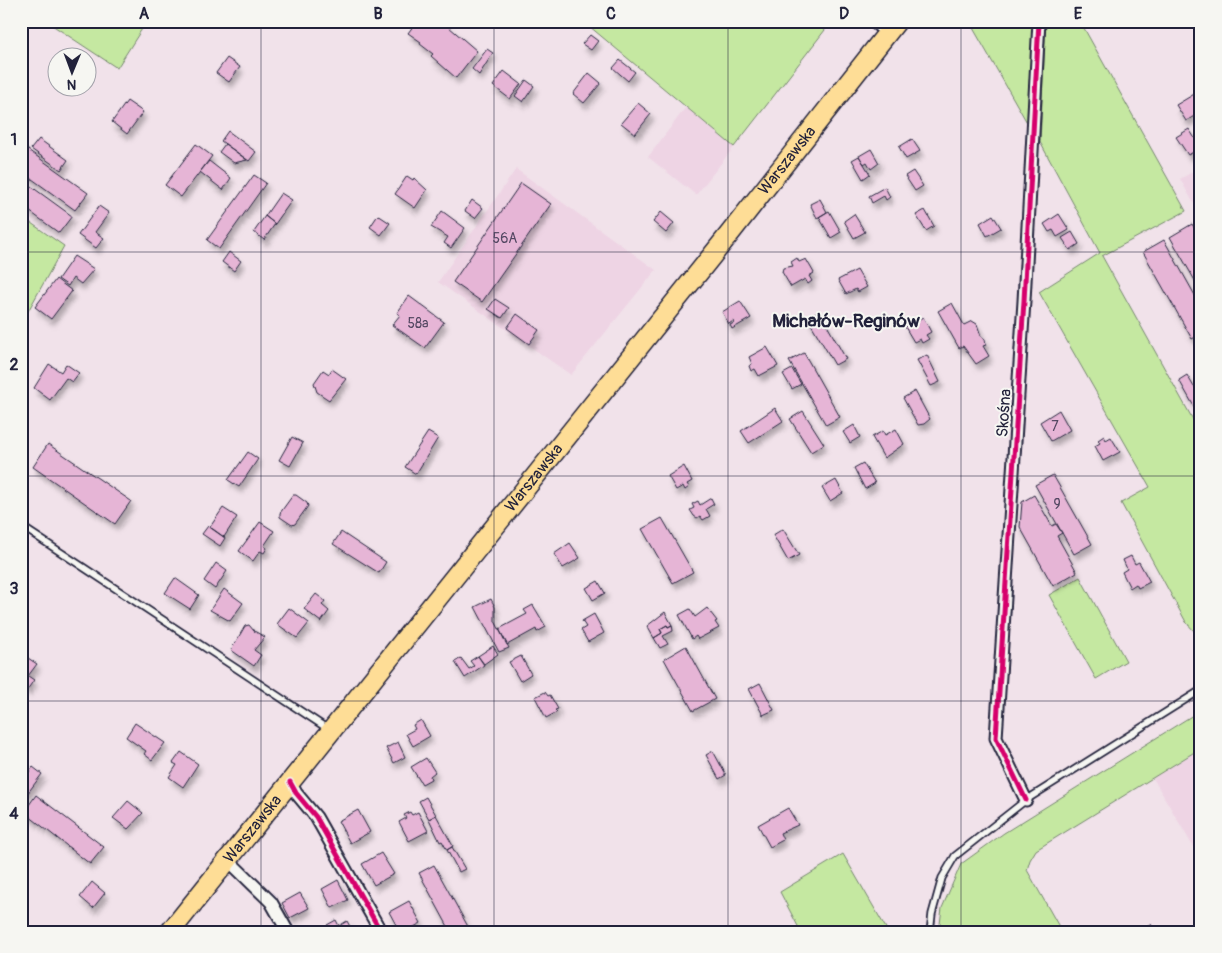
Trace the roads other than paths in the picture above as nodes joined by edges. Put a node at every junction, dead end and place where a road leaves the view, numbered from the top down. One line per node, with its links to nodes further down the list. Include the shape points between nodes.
1 (1039, 21): 7 (street, Skośna, via 996,738)
2 (886, 25): 5 (main road, Warszawska, via 731,232)
3 (21, 526): 5 (lane)
4 (1201, 690): 7 (lane)
5 (329, 730): 6 (main road, Warszawska)
6 (290, 782): 8 (main road, Warszawska); 11 (street, via 316,817)
7 (1026, 800): 12 (lane, via 954,856 942,878)
8 (228, 860): 9 (main road, Warszawska); 10 (street, via 271,902)
9 (170, 932)
10 (288, 932)
11 (381, 932)
12 (930, 932)

